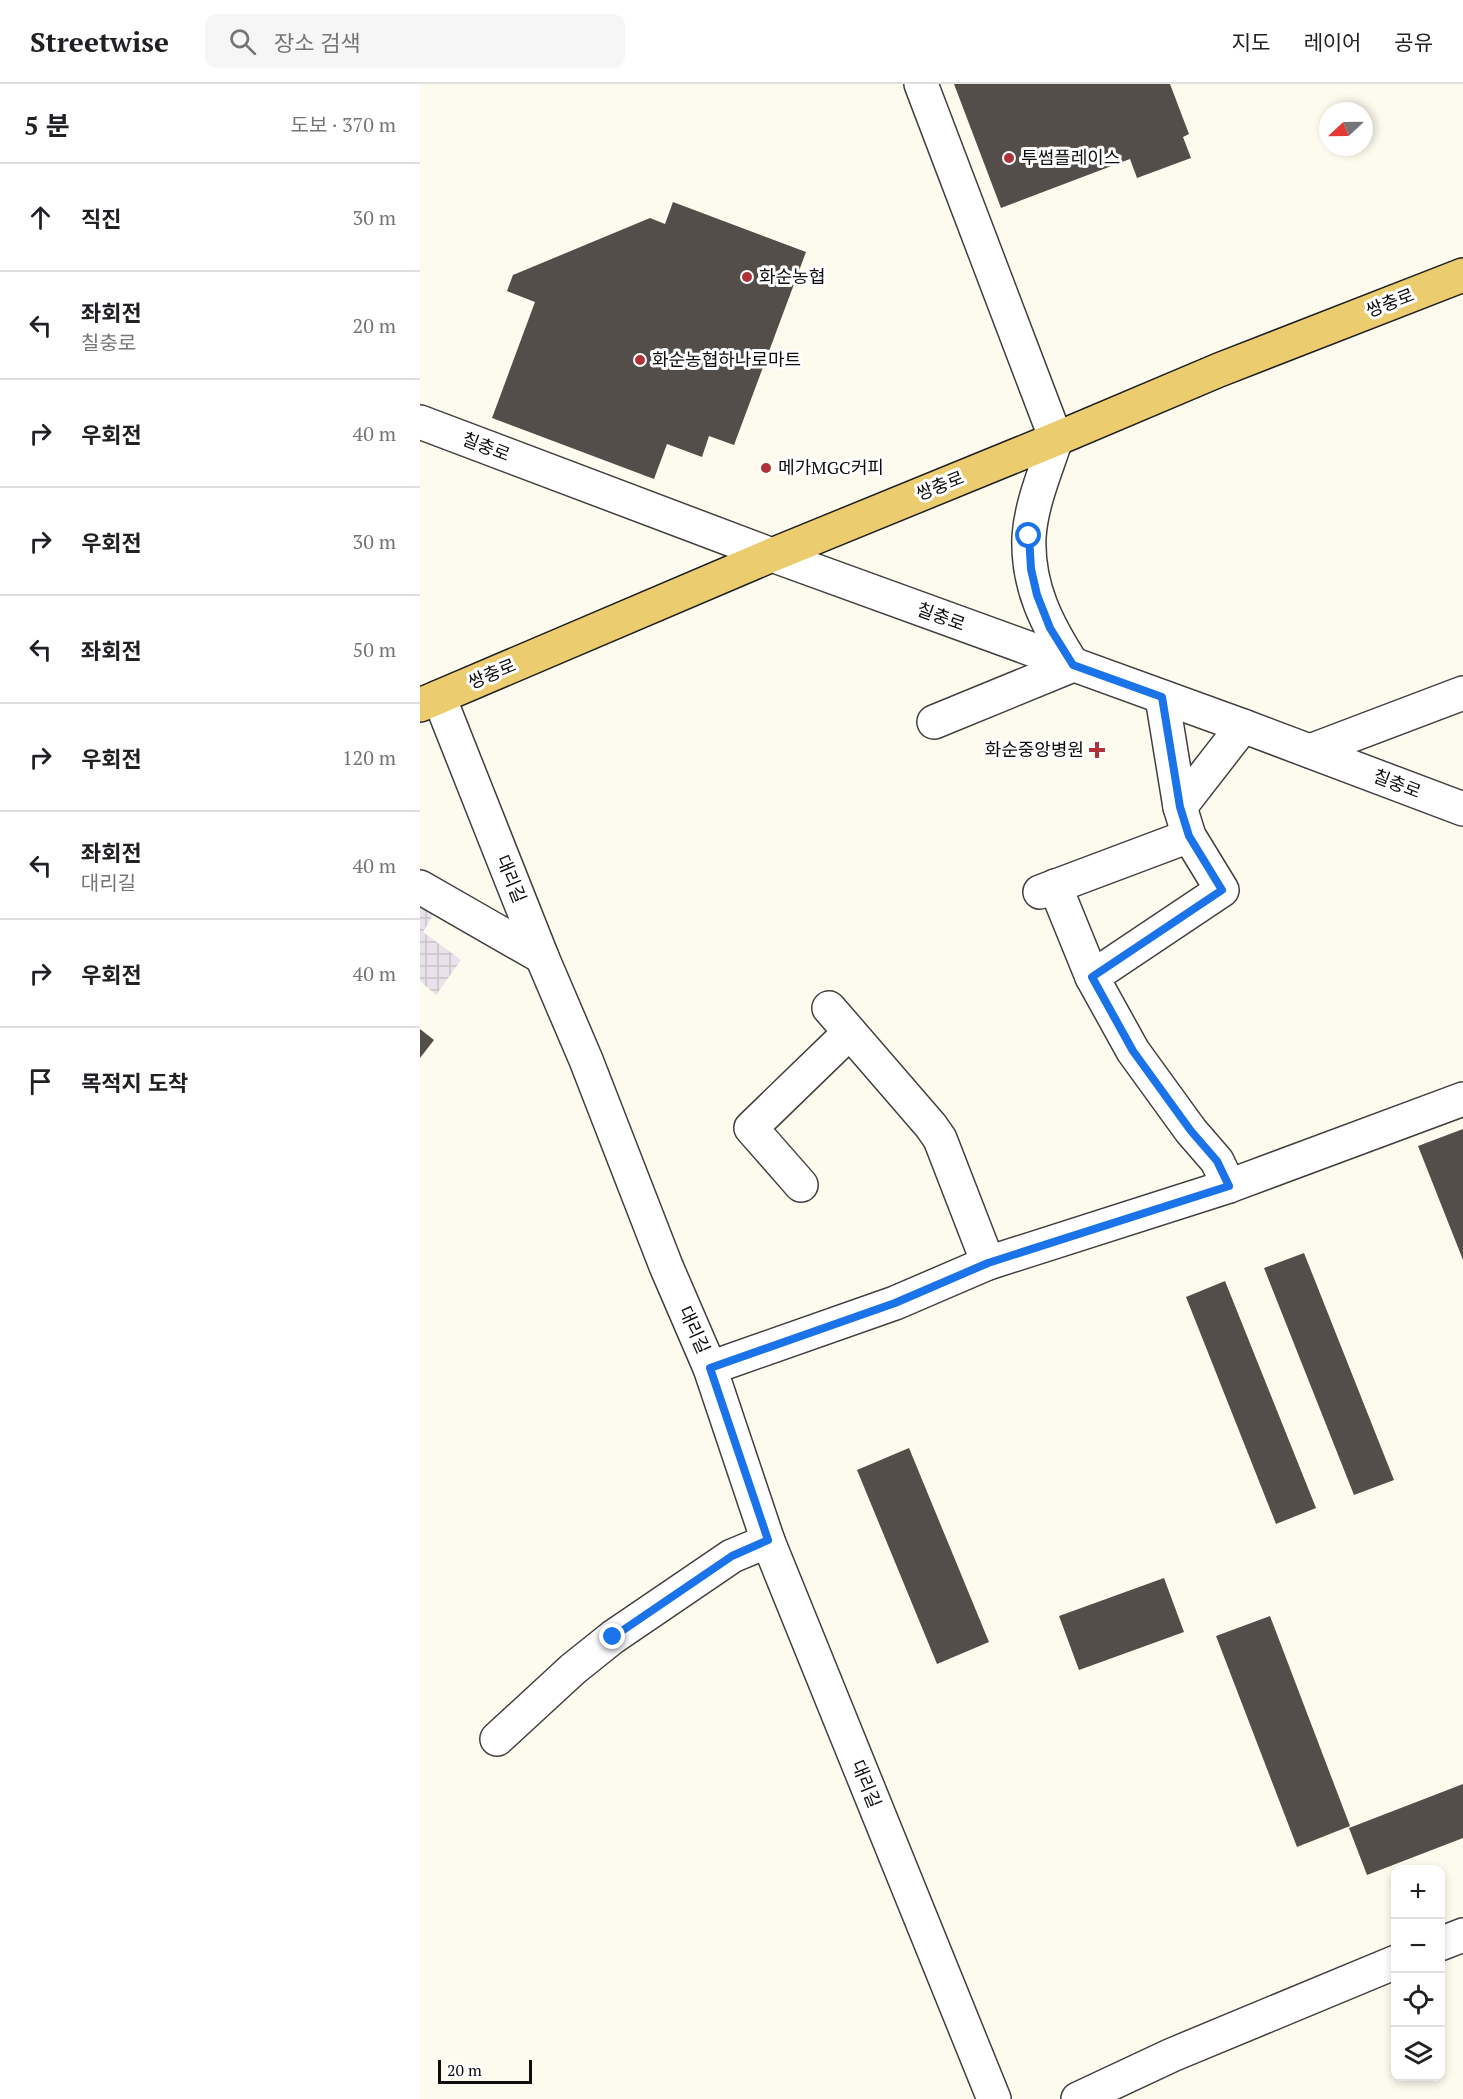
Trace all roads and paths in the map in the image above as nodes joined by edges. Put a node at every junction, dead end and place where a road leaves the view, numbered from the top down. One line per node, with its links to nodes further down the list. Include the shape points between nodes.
1 (921, 84): 4 (street)
2 (1463, 275): 4 (main road, 쌍충로, via 1219,370)
3 (420, 422): 5 (street, 칠충로)
4 (1056, 439): 5 (main road, 쌍충로); 6 (street, via 1029,536 1031,569 1050,628)
5 (772, 555): 6 (street, 칠충로); 9 (main road, 쌍충로)
6 (1073, 665): 8 (street, 칠충로); 10 (street)
7 (1463, 693): 12 (street)
8 (1162, 697): 11 (street, 칠충로); 14 (street)
9 (429, 701): 16 (street, 대리길)
10 (934, 722)
11 (1244, 726): 12 (street, 칠충로); 14 (street)
12 (1310, 751): 13 (street, 칠충로)
13 (1463, 808)
14 (1184, 821): 17 (street, via 1222,890); 17 (street, via 1047,889)
15 (420, 887): 16 (street)
16 (542, 957): 24 (street, 대리길)
17 (1092, 977): 22 (street, via 1133,1051 1217,1161)
18 (829, 1008): 19 (street)
19 (849, 1033): 21 (street, via 751,1128); 23 (street, via 940,1139)
20 (1463, 1099): 22 (street)
21 (801, 1185)
22 (1229, 1186): 23 (street)
23 (988, 1263): 24 (street, via 895,1303)
24 (710, 1368): 25 (street, 대리길)
25 (768, 1540): 26 (street, via 732,1556 613,1637); 30 (street, 대리길)
26 (497, 1739)
27 (1463, 1935): 28 (street)
28 (1445, 1942)
29 (1391, 1964): 31 (street, via 1172,2055)
30 (994, 2099)
31 (1078, 2099)

